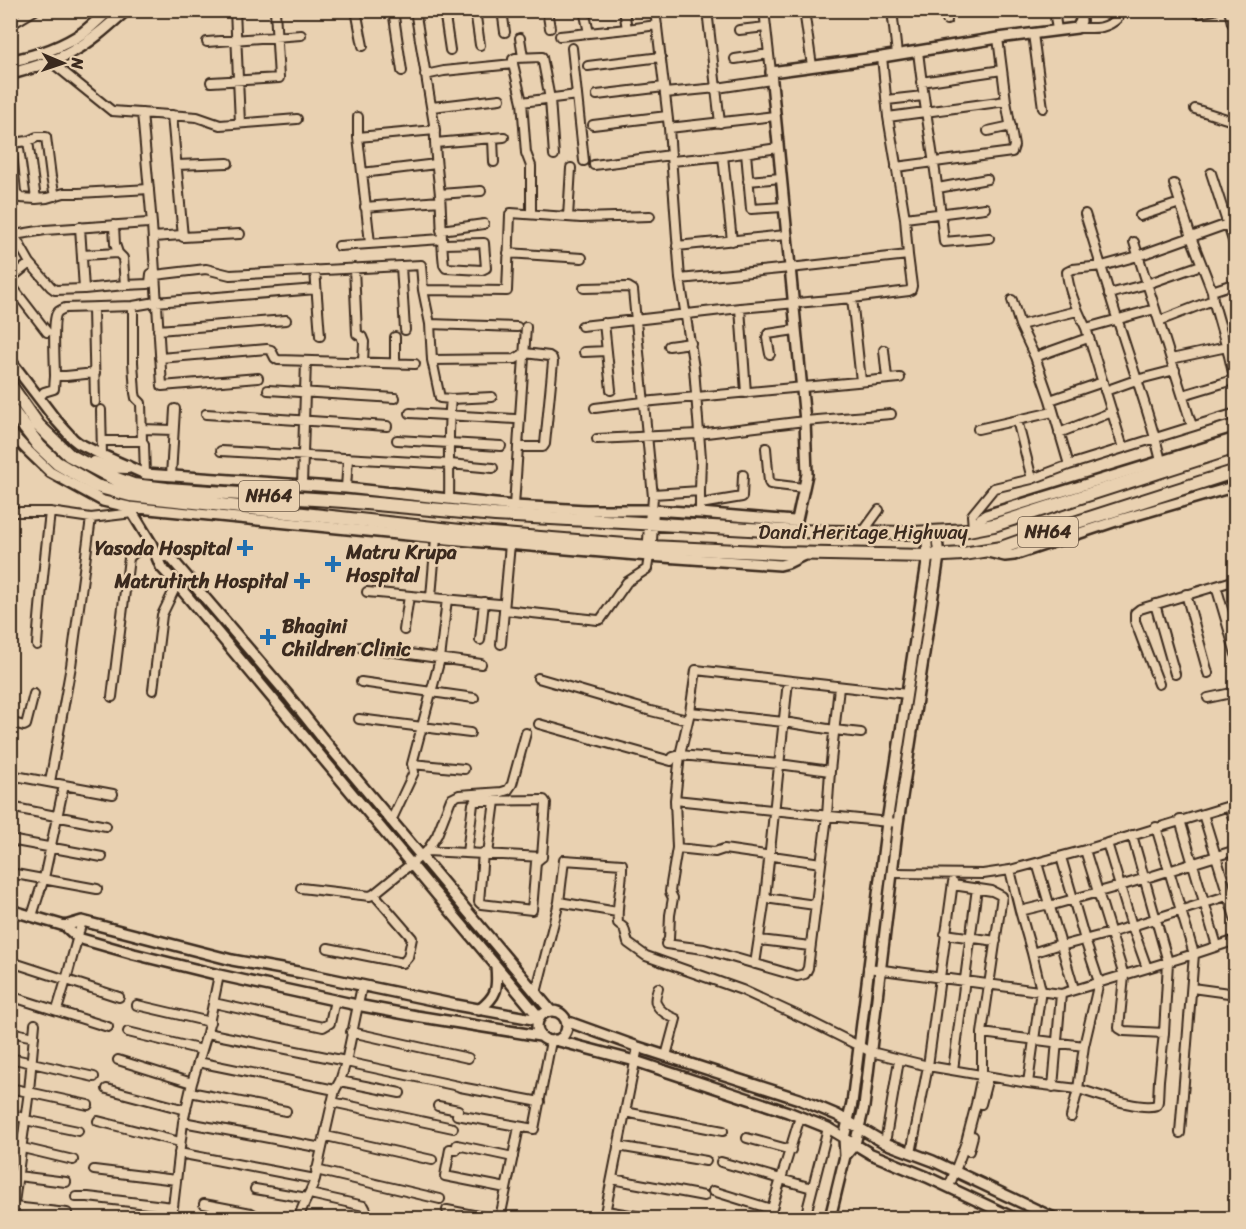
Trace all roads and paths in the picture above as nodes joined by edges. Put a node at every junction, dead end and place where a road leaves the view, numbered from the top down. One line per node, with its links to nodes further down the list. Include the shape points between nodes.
1 (35, 10): 30 (street)
2 (126, 10): 55 (main road, via 73,52)
3 (235, 10): 46 (street)
4 (275, 10): 42 (street)
5 (356, 10): 49 (street)
6 (393, 10): 65 (street)
7 (415, 10): 67 (street)
8 (444, 10): 51 (street)
9 (475, 10): 48 (street)
10 (502, 10): 38 (street)
11 (547, 10): 33 (street)
12 (584, 10): 39 (street)
13 (624, 10): 35 (street)
14 (655, 10): 31 (street)
15 (707, 10): 72 (street)
16 (764, 10): 32 (street)
17 (817, 10): 26 (street)
18 (892, 10): 54 (street)
19 (946, 10): 28 (street)
20 (1054, 10): 37 (street)
21 (1080, 10): 34 (street)
22 (1117, 10): 34 (street, via 1118,18 1112,24)
23 (1197, 10): 24 (street)
24 (1214, 10)
25 (1229, 10): 29 (street, via 1232,23)
26 (804, 11): 63 (street)
27 (103, 12): 55 (main road, via 83,33)
28 (947, 20)
29 (1236, 24)
30 (10, 25)
31 (657, 25): 35 (street); 57 (street)
32 (766, 27): 36 (street); 53 (street)
33 (550, 28)
34 (1077, 28): 37 (street)
35 (627, 29): 39 (street)
36 (739, 30)
37 (1057, 30): 40 (street)
38 (505, 32)
39 (589, 33): 43 (street)
40 (1033, 34): 45 (street); 83 (street)
41 (301, 35): 42 (street)
42 (277, 36): 46 (street); 69 (street, via 279,78)
43 (560, 36)
44 (520, 38): 56 (street)
45 (998, 38): 52 (street); 64 (street)
46 (237, 40): 47 (street); 69 (street)
47 (207, 42)
48 (480, 45)
49 (363, 46)
50 (572, 48): 74 (street)
51 (450, 50)
52 (918, 51): 54 (street); 71 (street)
53 (769, 54): 59 (street); 68 (street)
54 (897, 54): 58 (street)
55 (46, 57): 60 (main road); 66 (main road, via 36,67); 86 (street, via 112,111)
56 (524, 57): 61 (street, via 513,59); 78 (street, via 542,57)
57 (661, 57): 62 (street); 73 (street)
58 (882, 57): 63 (street); 79 (street)
59 (735, 59)
60 (10, 62)
61 (513, 64): 67 (street); 81 (street)
62 (588, 66)
63 (812, 66): 68 (street)
64 (1002, 70): 71 (street); 80 (street)
65 (402, 71)
66 (10, 74)
67 (425, 75): 82 (street)
68 (771, 76): 72 (street); 89 (street)
69 (239, 81): 70 (street); 94 (street)
70 (211, 82)
71 (921, 82): 76 (street)
72 (717, 88): 73 (street); 95 (street)
73 (664, 90): 75 (street); 88 (street)
74 (577, 95): 78 (street); 113 (street)
75 (597, 96)
76 (923, 96): 79 (street); 85 (street)
77 (500, 99): 82 (street)
78 (550, 99): 81 (street); 110 (street)
79 (886, 100): 91 (street)
80 (1006, 101): 85 (street); 97 (street)
81 (522, 102): 140 (street, via 526,153 531,166)
82 (432, 107): 99 (street)
83 (1043, 108)
84 (1196, 109): 93 (street)
85 (927, 111): 91 (street); 115 (street)
86 (142, 113): 87 (street); 129 (street)
87 (172, 115): 94 (street, via 197,117 220,126); 118 (street)
88 (667, 116): 96 (street); 98 (street)
89 (775, 116): 95 (street); 108 (street)
90 (358, 117): 102 (street)
91 (888, 117): 120 (street)
92 (297, 119): 94 (street)
93 (1236, 122)
94 (240, 123)
95 (720, 123): 98 (street)
96 (593, 125)
97 (1011, 126): 100 (street); 115 (street, via 1012,152)
98 (669, 128): 112 (street)
99 (435, 130): 102 (street); 107 (street)
100 (988, 131)
101 (10, 132): 106 (street)
102 (358, 137): 122 (street)
103 (504, 137): 104 (street)
104 (493, 139): 107 (street); 114 (street)
105 (28, 141): 106 (street); 131 (street, via 46,136); 133 (street)
106 (12, 143): 133 (street, via 16,192 20,198)
107 (435, 143): 117 (street)
108 (778, 148): 109 (street); 124 (street)
109 (746, 153): 111 (street); 126 (street)
110 (554, 155)
111 (723, 156): 112 (street); 159 (street)
112 (671, 158): 119 (street); 164 (street)
113 (584, 161)
114 (494, 162)
115 (933, 162): 120 (street); 128 (street)
116 (228, 163): 118 (street)
117 (436, 164): 122 (street); 132 (street)
118 (177, 165): 154 (street)
119 (594, 165)
120 (896, 167): 145 (street)
121 (571, 168): 144 (street)
122 (362, 173): 136 (street)
123 (1211, 173): 146 (street)
124 (781, 178): 126 (street); 137 (street)
125 (987, 179): 128 (street)
126 (748, 181): 137 (street, via 751,210)
127 (1174, 184): 134 (street)
128 (938, 188): 139 (street)
129 (149, 189): 131 (street); 156 (street)
130 (481, 191): 132 (street)
131 (55, 196): 133 (street)
132 (440, 197): 136 (street); 151 (street)
133 (36, 199)
134 (1180, 203): 143 (street); 157 (street)
135 (147, 207): 147 (street)
136 (365, 207): 162 (street)
137 (783, 207): 155 (street)
138 (985, 208): 139 (street)
139 (942, 213): 145 (street); 158 (street, via 944,242)
140 (531, 214): 144 (street); 167 (street, via 510,213)
141 (1085, 214): 175 (street)
142 (650, 216): 144 (street)
143 (1140, 216)
144 (568, 217)
145 (905, 218): 169 (street)
146 (1232, 222): 157 (street); 165 (street)
147 (148, 223): 149 (street); 186 (street, via 152,280 148,284)
148 (484, 224): 151 (street)
149 (114, 225): 150 (street); 166 (street)
150 (80, 227): 152 (street); 168 (street)
151 (441, 230): 160 (street)
152 (12, 234): 172 (street)
153 (240, 234): 154 (street, via 186,238)
154 (182, 235): 156 (street)
155 (786, 235): 159 (street); 177 (street)
156 (153, 237): 180 (street)
157 (1191, 237): 170 (street); 173 (street)
158 (989, 238)
159 (732, 240): 164 (street)
160 (443, 241): 160 (street, via 484,243 486,268 446,268); 162 (street)
161 (1134, 242): 170 (street)
162 (370, 243): 163 (street)
163 (339, 246)
164 (676, 246): 184 (street)
165 (1236, 250)
166 (118, 253): 168 (street); 186 (street, via 123,258)
167 (508, 253): 171 (street); 190 (street, via 507,291)
168 (82, 255): 188 (street)
169 (908, 255): 177 (street); 193 (street, via 911,290)
170 (1138, 256): 175 (street); 185 (street)
171 (582, 258)
172 (29, 261): 179 (street); 181 (street); 188 (street, via 55,290)
173 (1201, 265): 185 (street); 192 (street)
174 (401, 266): 176 (street); 190 (street, via 421,266); 213 (street)
175 (1102, 266): 191 (street); 201 (street, via 1068,272)
176 (354, 268): 178 (street); 234 (street, via 357,334 364,342)
177 (790, 268): 184 (street); 196 (street)
178 (315, 270): 180 (street, via 230,275 206,269); 189 (street)
179 (10, 273)
180 (155, 275): 195 (street)
181 (10, 279)
182 (1236, 283): 192 (street)
183 (10, 284): 215 (street)
184 (678, 284): 202 (street)
185 (1147, 284): 191 (street); 200 (street)
186 (125, 285): 188 (street)
187 (584, 288): 205 (street, via 630,288)
188 (84, 289)
189 (316, 289): 195 (street); 216 (street)
190 (423, 290): 208 (street)
191 (1109, 294): 203 (street)
192 (1213, 296): 206 (street); 221 (street)
193 (852, 298): 196 (street); 245 (street)
194 (1012, 300): 209 (street)
195 (156, 302): 197 (street); 212 (street)
196 (793, 304): 198 (street); 214 (street)
197 (134, 306): 199 (street); 281 (street, via 133,362)
198 (740, 308): 202 (street); 253 (street)
199 (93, 309): 239 (street); 240 (street, via 57,313)
200 (1155, 309): 203 (street); 206 (street)
201 (1077, 311): 209 (street); 211 (street)
202 (686, 315): 205 (street); 219 (street)
203 (1117, 319): 211 (street); 244 (street)
204 (286, 320): 212 (street)
205 (636, 321): 207 (street); 262 (street)
206 (1159, 321): 230 (street)
207 (604, 323): 210 (street); 223 (street)
208 (430, 324): 225 (street, via 522,327); 232 (street)
209 (1020, 325): 228 (street)
210 (582, 326)
211 (1086, 328): 218 (street)
212 (158, 330): 229 (street)
213 (405, 330)
214 (795, 330): 226 (street, via 768,334); 249 (street)
215 (47, 332)
216 (320, 336)
217 (395, 338): 235 (street)
218 (1088, 338): 228 (street); 248 (street)
219 (691, 344): 220 (street); 256 (street)
220 (669, 346)
221 (1227, 347): 227 (street); 230 (street)
222 (884, 350): 242 (street)
223 (607, 351): 224 (street); 251 (street)
224 (584, 352)
225 (525, 353): 232 (street, via 515,359); 296 (street); 296 (street, via 549,356 553,362 545,444)
226 (770, 354)
227 (1232, 354): 246 (street)
228 (1035, 357): 260 (street)
229 (160, 358): 233 (street, via 269,349 276,359); 241 (street, via 163,386)
230 (1171, 359): 237 (street)
231 (10, 360): 257 (street)
232 (432, 360): 259 (street, via 439,396)
233 (306, 361): 234 (street); 252 (street)
234 (363, 362): 235 (street)
235 (394, 363): 236 (street)
236 (415, 364)
237 (1175, 370): 244 (street); 254 (street)
238 (10, 373): 307 (highway, via 64,444 90,462)
239 (95, 373): 240 (street); 261 (street)
240 (55, 376): 257 (street, via 54,389)
241 (258, 378)
242 (887, 378): 243 (street); 245 (street)
243 (900, 378)
244 (1137, 380): 248 (street); 288 (street)
245 (861, 381): 249 (street)
246 (1234, 383): 254 (street)
247 (10, 385): 331 (highway, NH64, via 38,425 69,455 133,485)
248 (1104, 387): 260 (street); 268 (street)
249 (801, 388): 253 (street); 278 (street)
250 (268, 390): 252 (street)
251 (611, 390)
252 (305, 392): 258 (street); 276 (street)
253 (747, 393): 256 (street)
254 (1183, 396): 280 (street)
255 (492, 397): 259 (street)
256 (696, 397): 262 (street); 286 (street)
257 (39, 398): 301 (street, via 72,439)
258 (395, 398)
259 (451, 399): 273 (street)
260 (1050, 400): 267 (street)
261 (95, 402)
262 (644, 402): 264 (street); 287 (street)
263 (10, 408): 337 (highway, NH64, via 57,463 96,486 130,495 479,534)
264 (595, 408)
265 (175, 409): 283 (street)
266 (101, 410): 292 (street)
267 (1053, 412): 277 (street); 285 (street)
268 (1112, 412): 285 (street); 299 (street)
269 (410, 413): 273 (street)
270 (1236, 413): 280 (street)
271 (206, 414): 276 (street)
272 (891, 414): 278 (street)
273 (450, 415): 275 (street); 294 (street)
274 (10, 419): 310 (highway)
275 (515, 419)
276 (304, 420): 279 (street); 302 (street)
277 (1017, 420): 282 (street); 314 (street)
278 (805, 422): 286 (street); 318 (street, via 807,474)
279 (387, 426)
280 (1192, 426): 288 (street)
281 (141, 429): 283 (street); 293 (street)
282 (978, 429)
283 (173, 430): 313 (street)
284 (10, 432): 310 (street, via 46,470)
285 (1059, 433): 306 (street)
286 (698, 434): 287 (street); 319 (street)
287 (646, 437): 290 (street); 320 (street)
288 (1156, 438): 299 (street); 304 (street)
289 (1236, 438): 304 (street)
290 (597, 439)
291 (397, 440): 294 (street)
292 (102, 441): 293 (street); 301 (street)
293 (142, 441): 311 (street)
294 (448, 444): 295 (street); 305 (street)
295 (501, 447)
296 (518, 447): 322 (street)
297 (1236, 447): 333 (highway, Dandi Heritage Highway / NH64, via 994,525)
298 (766, 448): 318 (street, via 770,484)
299 (1124, 448): 306 (street)
300 (221, 451): 302 (street)
301 (102, 455): 307 (street)
302 (303, 455): 303 (street); 315 (street)
303 (348, 458): 305 (street); 317 (street)
304 (1161, 460): 333 (street, via 986,514)
305 (450, 464): 308 (street); 321 (street)
306 (1069, 465): 314 (street)
307 (127, 467): 311 (street)
308 (494, 468)
309 (1236, 471): 340 (highway, Dandi Heritage Highway / NH64)
310 (58, 473): 324 (street, via 107,503)
311 (146, 474): 313 (street)
312 (744, 475): 323 (street, via 742,497)
313 (171, 476): 315 (street)
314 (1032, 479): 333 (street, via 992,490 973,512)
315 (302, 485): 317 (street)
316 (1236, 486): 340 (street, via 1014,555)
317 (346, 488): 321 (street)
318 (802, 490): 323 (street, via 794,521)
319 (700, 491): 320 (street); 323 (street)
320 (653, 494): 326 (street)
321 (449, 499): 322 (street)
322 (514, 506): 325 (street)
323 (700, 509): 326 (street)
324 (131, 510): 330 (street); 336 (street); 338 (street)
325 (586, 510): 326 (street); 331 (street)
326 (652, 510): 332 (highway)
327 (879, 510): 334 (street)
328 (10, 512): 329 (street)
329 (50, 512): 330 (street); 361 (street)
330 (91, 518): 399 (street)
331 (600, 521): 332 (highway, Dandi Heritage Highway / NH64)
332 (651, 524): 334 (highway, Dandi Heritage Highway / NH64); 342 (highway)
333 (974, 528): 335 (highway, Dandi Heritage Highway / NH64)
334 (859, 532): 335 (highway, Dandi Heritage Highway / NH64)
335 (931, 532): 344 (street)
336 (436, 538): 339 (street); 351 (street)
337 (585, 541): 341 (highway); 342 (highway, Dandi Heritage Highway / NH64)
338 (151, 543): 343 (street); 378 (street, via 129,558)
339 (510, 544): 341 (street); 355 (street)
340 (982, 551): 344 (highway, Dandi Heritage Highway / NH64)
341 (601, 552): 342 (street)
342 (649, 552): 344 (highway, Dandi Heritage Highway / NH64); 355 (street, via 647,569 624,584 601,619)
343 (156, 554): 346 (street, via 161,567); 391 (street, via 170,557)
344 (933, 556): 356 (street); 357 (street)
345 (1236, 580): 347 (street)
346 (177, 584): 373 (street, via 162,615); 392 (street)
347 (1216, 586): 349 (street); 363 (street)
348 (367, 592): 350 (street)
349 (1186, 594): 354 (street); 366 (street)
350 (409, 596): 351 (street); 358 (street)
351 (431, 597): 352 (street)
352 (447, 599): 353 (street); 364 (street)
353 (484, 602): 355 (street); 359 (street)
354 (1155, 604): 367 (street); 371 (street, via 1137,610 1134,616)
355 (502, 607): 360 (street)
356 (920, 609): 357 (street); 377 (street)
357 (931, 611): 413 (street)
358 (404, 630)
359 (480, 640)
360 (501, 644)
361 (37, 645)
362 (360, 647): 364 (street)
363 (1236, 654)
364 (440, 659): 365 (street); 374 (street)
365 (481, 664)
366 (1208, 673)
367 (1175, 674)
368 (538, 678): 381 (street, via 651,711)
369 (789, 681): 372 (street); 381 (street, via 696,670); 384 (street)
370 (361, 682): 374 (street)
371 (1159, 684)
372 (839, 687): 377 (street); 387 (street)
373 (153, 690)
374 (432, 692): 379 (street); 386 (street)
375 (1236, 692): 380 (street)
376 (34, 694): 383 (street, via 26,725)
377 (907, 694): 412 (street)
378 (112, 697)
379 (474, 698)
380 (1208, 698)
381 (689, 716): 384 (street); 393 (street)
382 (359, 719): 386 (street)
383 (10, 722)
384 (784, 722): 387 (street); 394 (street)
385 (539, 724): 393 (street, via 671,761)
386 (422, 728): 388 (street); 395 (street)
387 (834, 730): 390 (street); 397 (street)
388 (470, 733)
389 (526, 733): 424 (street, via 508,790 451,799 437,835)
390 (861, 733)
391 (323, 740): 392 (street); 411 (street)
392 (314, 748): 433 (street)
393 (681, 755): 394 (street); 402 (street)
394 (779, 764): 397 (street); 406 (street)
395 (412, 765): 396 (street); 411 (street, via 414,772)
396 (464, 769)
397 (830, 771): 409 (street)
398 (10, 775): 399 (street)
399 (50, 782): 400 (street)
400 (64, 785): 401 (street); 408 (street)
401 (113, 794)
402 (675, 800): 406 (street); 421 (street)
403 (495, 801): 425 (street, via 473,803); 426 (street); 430 (street, via 544,800)
404 (1232, 805): 407 (street); 416 (street)
405 (10, 807): 408 (street)
406 (775, 810): 409 (street); 427 (street)
407 (1203, 814): 410 (street); 428 (street)
408 (58, 816): 414 (street); 420 (street)
409 (827, 816): 412 (street); 434 (street)
410 (1180, 820): 415 (street); 432 (street)
411 (391, 821): 424 (street)
412 (887, 822): 413 (street); 486 (street)
413 (898, 823): 439 (street)
414 (106, 826)
415 (1156, 827): 417 (street); 437 (street)
416 (1236, 827)
417 (1132, 835): 419 (street); 442 (street)
418 (10, 840): 420 (street)
419 (1107, 843): 422 (street); 444 (street)
420 (51, 846): 429 (street); 441 (street)
421 (678, 848): 427 (street); 484 (street, via 666,944 704,949)
422 (1085, 850): 431 (street); 448 (street)
423 (1236, 850): 428 (street)
424 (424, 853): 425 (street); 433 (street); 501 (street)
425 (467, 853): 426 (street)
426 (485, 854): 430 (street); 430 (street, via 479,902 532,910 536,862)
427 (770, 855): 434 (street); 451 (street)
428 (1216, 856): 432 (street); 450 (street)
429 (102, 857)
430 (542, 857)
431 (1061, 857): 435 (street); 452 (street)
432 (1193, 862): 437 (street); 454 (street)
433 (411, 863): 449 (street); 485 (street)
434 (821, 863): 455 (street)
435 (1037, 863): 436 (street); 456 (street)
436 (1010, 870): 440 (street); 459 (street)
437 (1168, 871): 442 (street); 458 (street)
438 (10, 873): 441 (street)
439 (892, 873): 440 (street); 488 (street)
440 (953, 874): 443 (street)
441 (44, 878): 447 (street); 461 (street)
442 (1144, 878): 444 (street); 462 (street)
443 (953, 885): 446 (street); 468 (street)
444 (1120, 886): 448 (street); 466 (street)
445 (301, 888): 449 (street)
446 (977, 888): 470 (street); 474 (street, via 1002,896)
447 (97, 889)
448 (1097, 892): 452 (street); 467 (street)
449 (374, 894): 478 (street, via 412,938 403,963)
450 (1231, 894): 454 (street); 464 (street)
451 (765, 898): 455 (street); 471 (street)
452 (1073, 899): 456 (street); 472 (street)
453 (559, 902): 460 (street); 460 (street, via 564,860 621,864); 501 (street)
454 (1205, 904): 458 (street); 477 (street)
455 (815, 905): 475 (street)
456 (1048, 906): 459 (street); 476 (street)
457 (10, 910): 461 (street)
458 (1180, 910): 462 (street); 480 (street)
459 (1020, 911): 479 (street)
460 (617, 912): 529 (street, via 628,943 646,956 742,990)
461 (32, 916): 465 (street)
462 (1155, 918): 466 (street); 483 (street)
463 (82, 921): 465 (street); 469 (street); 481 (street)
464 (1236, 921)
465 (65, 926): 469 (street)
466 (1132, 926): 467 (street); 487 (street)
467 (1110, 933): 472 (street); 490 (street)
468 (945, 934): 470 (street); 491 (street)
469 (78, 938): 489 (street); 492 (street)
470 (970, 938): 474 (street); 493 (street)
471 (760, 940): 475 (street); 484 (street)
472 (1085, 940): 476 (street); 494 (street)
473 (1236, 940): 477 (street)
474 (996, 941): 495 (street)
475 (810, 946): 484 (street, via 805,974 797,976)
476 (1061, 946): 479 (street); 500 (street)
477 (1217, 946): 480 (street)
478 (328, 948)
479 (1032, 953): 499 (street)
480 (1194, 954): 483 (street); 498 (street)
481 (232, 960): 489 (street); 496 (street)
482 (11, 962): 492 (street)
483 (1168, 962): 487 (street); 523 (street)
484 (755, 964)
485 (496, 966): 511 (street, via 495,992); 513 (street)
486 (868, 968): 488 (street); 529 (street)
487 (1147, 968): 490 (street)
488 (880, 969): 491 (street); 533 (street)
489 (223, 976): 506 (street); 507 (street)
490 (1124, 976): 494 (street); 523 (street, via 1121,1030)
491 (939, 977): 493 (street); 543 (street)
492 (66, 980): 505 (street); 510 (street)
493 (965, 982): 495 (street); 544 (street)
494 (1099, 982): 500 (street); 530 (street)
495 (990, 984): 499 (street); 522 (street)
496 (362, 986): 509 (street); 511 (street)
497 (658, 988): 534 (street, via 656,1004 676,1019)
498 (1192, 988): 502 (street); 578 (street)
499 (1041, 990): 503 (street); 527 (street)
500 (1074, 990): 503 (street)
501 (536, 993): 512 (street)
502 (1236, 993)
503 (1061, 994): 528 (street)
504 (10, 996): 510 (street)
505 (119, 997)
506 (335, 1000): 507 (street, via 330,1023 323,1027); 509 (street)
507 (214, 1003): 515 (street)
508 (137, 1005): 515 (street)
509 (357, 1005): 520 (street); 524 (street)
510 (57, 1010): 517 (street)
511 (479, 1010): 513 (street)
512 (550, 1010): 513 (street); 514 (street, via 560,1013)
513 (538, 1019): 524 (street)
514 (566, 1021): 526 (street, via 566,1031); 531 (street)
515 (210, 1022): 521 (street)
516 (35, 1024): 525 (street)
517 (108, 1027)
518 (10, 1032): 525 (street)
519 (128, 1032): 532 (street)
520 (351, 1032): 536 (street); 541 (street)
521 (207, 1033): 532 (street); 541 (street)
522 (982, 1033): 527 (street); 545 (street)
523 (1164, 1033): 553 (street, via 1157,1105 1132,1104)
524 (540, 1036): 526 (street)
525 (34, 1037): 542 (street)
526 (553, 1040): 539 (street); 559 (street)
527 (1034, 1040): 528 (street); 549 (street)
528 (1056, 1043): 530 (street); 550 (street)
529 (859, 1046): 533 (street); 571 (street)
530 (1084, 1046): 553 (street)
531 (638, 1047): 534 (street); 539 (street)
532 (202, 1050): 540 (street)
533 (871, 1052): 538 (street); 575 (street)
534 (666, 1056): 571 (street, via 799,1099)
535 (10, 1058): 542 (street)
536 (468, 1058)
537 (118, 1060): 548 (street)
538 (899, 1060): 543 (street); 583 (street)
539 (635, 1061): 564 (street); 566 (street)
540 (198, 1062): 548 (street); 554 (street)
541 (346, 1062): 547 (street); 559 (street)
542 (31, 1063): 546 (street); 555 (street)
543 (928, 1066): 544 (street); 592 (street)
544 (953, 1070): 545 (street)
545 (985, 1076): 549 (street); 590 (street); 601 (street)
546 (94, 1077)
547 (340, 1081): 554 (street); 557 (street)
548 (192, 1083): 556 (street)
549 (1028, 1083): 550 (street)
550 (1053, 1087): 553 (street)
551 (10, 1088): 555 (street)
552 (107, 1089): 562 (street)
553 (1077, 1089): 567 (street)
554 (335, 1090): 558 (street)
555 (29, 1091): 560 (street); 568 (street)
556 (190, 1092): 562 (street); 563 (street)
557 (400, 1094)
558 (332, 1102): 572 (street); 579 (street)
559 (540, 1102): 573 (street, via 534,1129)
560 (88, 1105)
561 (438, 1106): 573 (street, via 458,1110 457,1115)
562 (186, 1110): 570 (street)
563 (286, 1111)
564 (625, 1112): 577 (street); 586 (street)
565 (10, 1115): 568 (street)
566 (800, 1117): 574 (street); 589 (street)
567 (1071, 1117)
568 (25, 1119): 576 (street); 587 (street)
569 (98, 1121): 582 (street)
570 (183, 1122): 582 (street); 588 (street)
571 (848, 1122): 575 (street); 581 (street)
572 (453, 1128)
573 (519, 1128): 594 (street)
574 (828, 1128): 581 (street); 610 (street)
575 (859, 1129): 583 (street); 584 (street)
576 (78, 1131)
577 (723, 1131)
578 (1180, 1132)
579 (326, 1136): 588 (street); 596 (street)
580 (747, 1138): 589 (street)
581 (844, 1138): 584 (street); 593 (street)
582 (180, 1142): 591 (street)
583 (885, 1143): 592 (street)
584 (855, 1144): 593 (street); 608 (street)
585 (10, 1145): 587 (street)
586 (618, 1146): 597 (street); 604 (street)
587 (21, 1148): 595 (street); 602 (street)
588 (322, 1148): 600 (street)
589 (791, 1150): 605 (street)
590 (969, 1151)
591 (179, 1153): 603 (street); 606 (street)
592 (911, 1153): 601 (street)
593 (845, 1156): 634 (street)
594 (513, 1157): 609 (street); 609 (street, via 457,1145 456,1150 450,1149 445,1176)
595 (73, 1160)
596 (432, 1160)
597 (706, 1161)
598 (721, 1162): 605 (street)
599 (94, 1170): 606 (street)
600 (316, 1170): 603 (street); 616 (street)
601 (955, 1172): 608 (street); 636 (street)
602 (14, 1175): 607 (street); 618 (street)
603 (315, 1179): 613 (street)
604 (612, 1179): 614 (street); 623 (street)
605 (781, 1179): 610 (street); 620 (street)
606 (176, 1180): 619 (street)
607 (66, 1182)
608 (949, 1187): 635 (street)
609 (506, 1188): 630 (street)
610 (812, 1188): 633 (street)
611 (255, 1189): 613 (street)
612 (713, 1191): 620 (street)
613 (308, 1196): 627 (street); 628 (street, via 364,1206)
614 (704, 1196)
615 (76, 1197): 619 (street)
616 (440, 1199)
617 (204, 1204): 626 (street)
618 (13, 1205): 622 (street); 624 (street)
619 (173, 1207): 625 (street)
620 (771, 1209): 632 (street)
621 (447, 1210): 629 (street)
622 (68, 1213)
623 (605, 1215): 631 (street)
624 (12, 1218)
625 (170, 1218)
626 (259, 1218)
627 (299, 1218)
628 (365, 1218)
629 (489, 1218)
630 (500, 1218)
631 (648, 1218)
632 (769, 1218)
633 (805, 1218)
634 (830, 1218)
635 (1014, 1218)
636 (1054, 1218)

